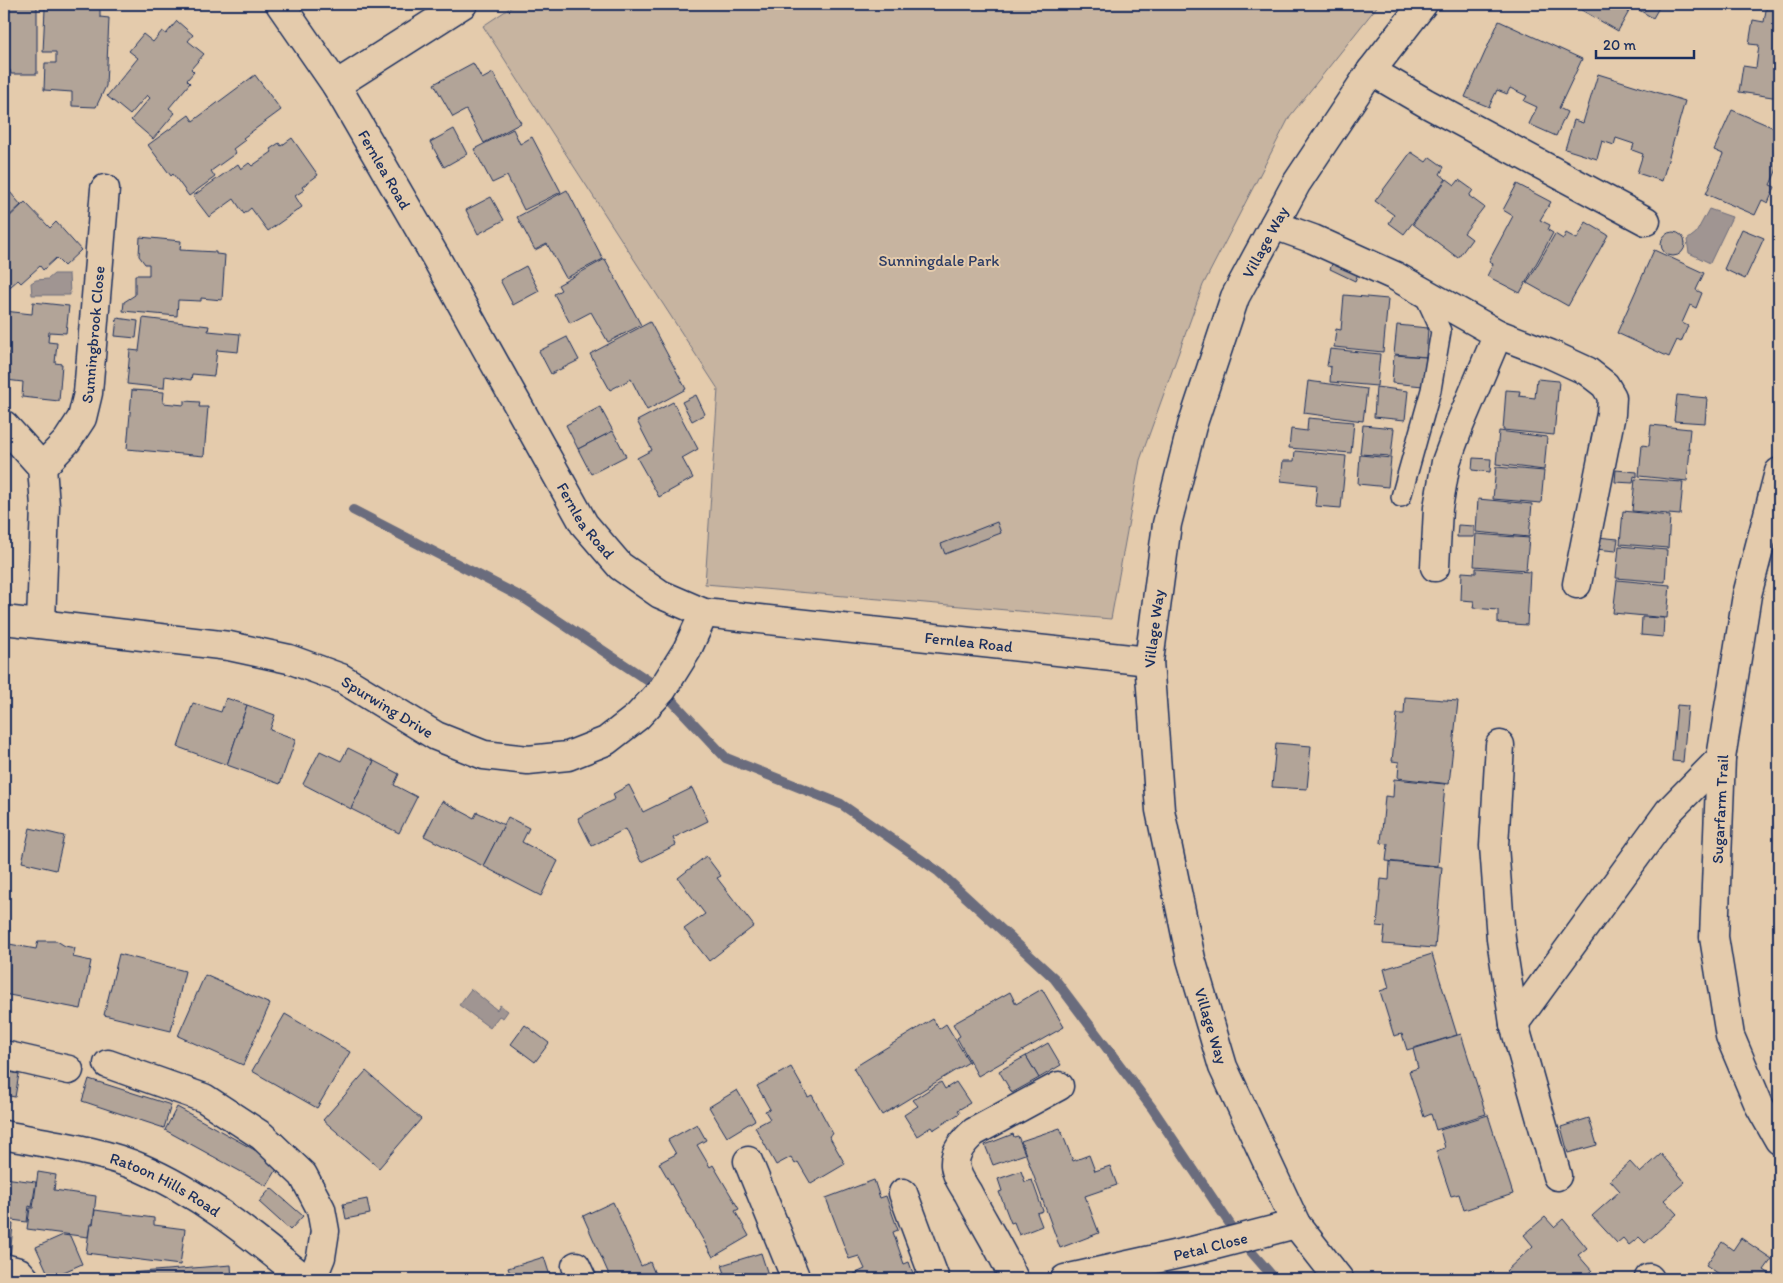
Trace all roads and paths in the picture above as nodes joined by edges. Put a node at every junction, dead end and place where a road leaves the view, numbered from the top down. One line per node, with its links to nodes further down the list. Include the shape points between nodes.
1 (280, 4): 5 (street, Fernlea Road)
2 (463, 4): 5 (street)
3 (1423, 4): 4 (street, Village Way)
4 (1371, 71): 7 (street); 8 (street, Village Way, via 1296,184)
5 (336, 85): 17 (street, Fernlea Road, via 584,524 620,566 660,594)
6 (105, 189): 12 (street, Sunningbrook Close, via 88,393 82,418 67,441)
7 (1646, 221)
8 (1274, 225): 9 (street, via 1351,256); 20 (street, Village Way, via 1236,297 1192,426 1167,524)
9 (1423, 292): 10 (street); 14 (lane, via 1441,331 1431,390)
10 (1498, 334): 15 (street, via 1446,462 1438,508); 16 (street, via 1587,371 1605,385 1612,397)
11 (4, 425): 12 (street)
12 (42, 467): 19 (street, via 45,506)
13 (1779, 472): 22 (street, Sugarfarm Trail, via 1747,595)
14 (1402, 497)
15 (1435, 567)
16 (1577, 584)
17 (704, 613): 19 (street, Spurwing Drive, via 687,650 662,690 637,717 606,741 568,756 528,760 484,756 436,736 341,678 289,659 229,646); 20 (street, Fernlea Road)
18 (4, 620): 19 (street, Spurwing Drive)
19 (41, 623)
20 (1149, 661): 33 (street, Village Way, via 1160,810 1191,959 1223,1067)
21 (1500, 745): 23 (street, via 1494,846 1501,939)
22 (1721, 758): 23 (street, via 1669,811); 29 (street, Sugarfarm Trail, via 1714,936 1730,1036 1759,1105)
23 (1514, 1024): 31 (street)
24 (4, 1055): 26 (street)
25 (108, 1064): 35 (street, via 204,1098 262,1136 303,1175 321,1209 325,1231 321,1256)
26 (69, 1070)
27 (1059, 1086): 39 (street, via 974,1132 957,1153 955,1164 958,1173)
28 (4, 1135): 35 (street, Ratoon Hills Road, via 90,1152 140,1168 196,1197 240,1227)
29 (1779, 1140)
30 (748, 1161): 37 (street)
31 (1557, 1176)
32 (902, 1193): 38 (street)
33 (1296, 1224): 40 (street, Petal Close); 41 (street, Village Way)
34 (4, 1268): 36 (street, via 19,1272)
35 (302, 1277)
36 (26, 1279)
37 (796, 1279)
38 (935, 1279)
39 (1014, 1279)
40 (1065, 1279)
41 (1339, 1279)

